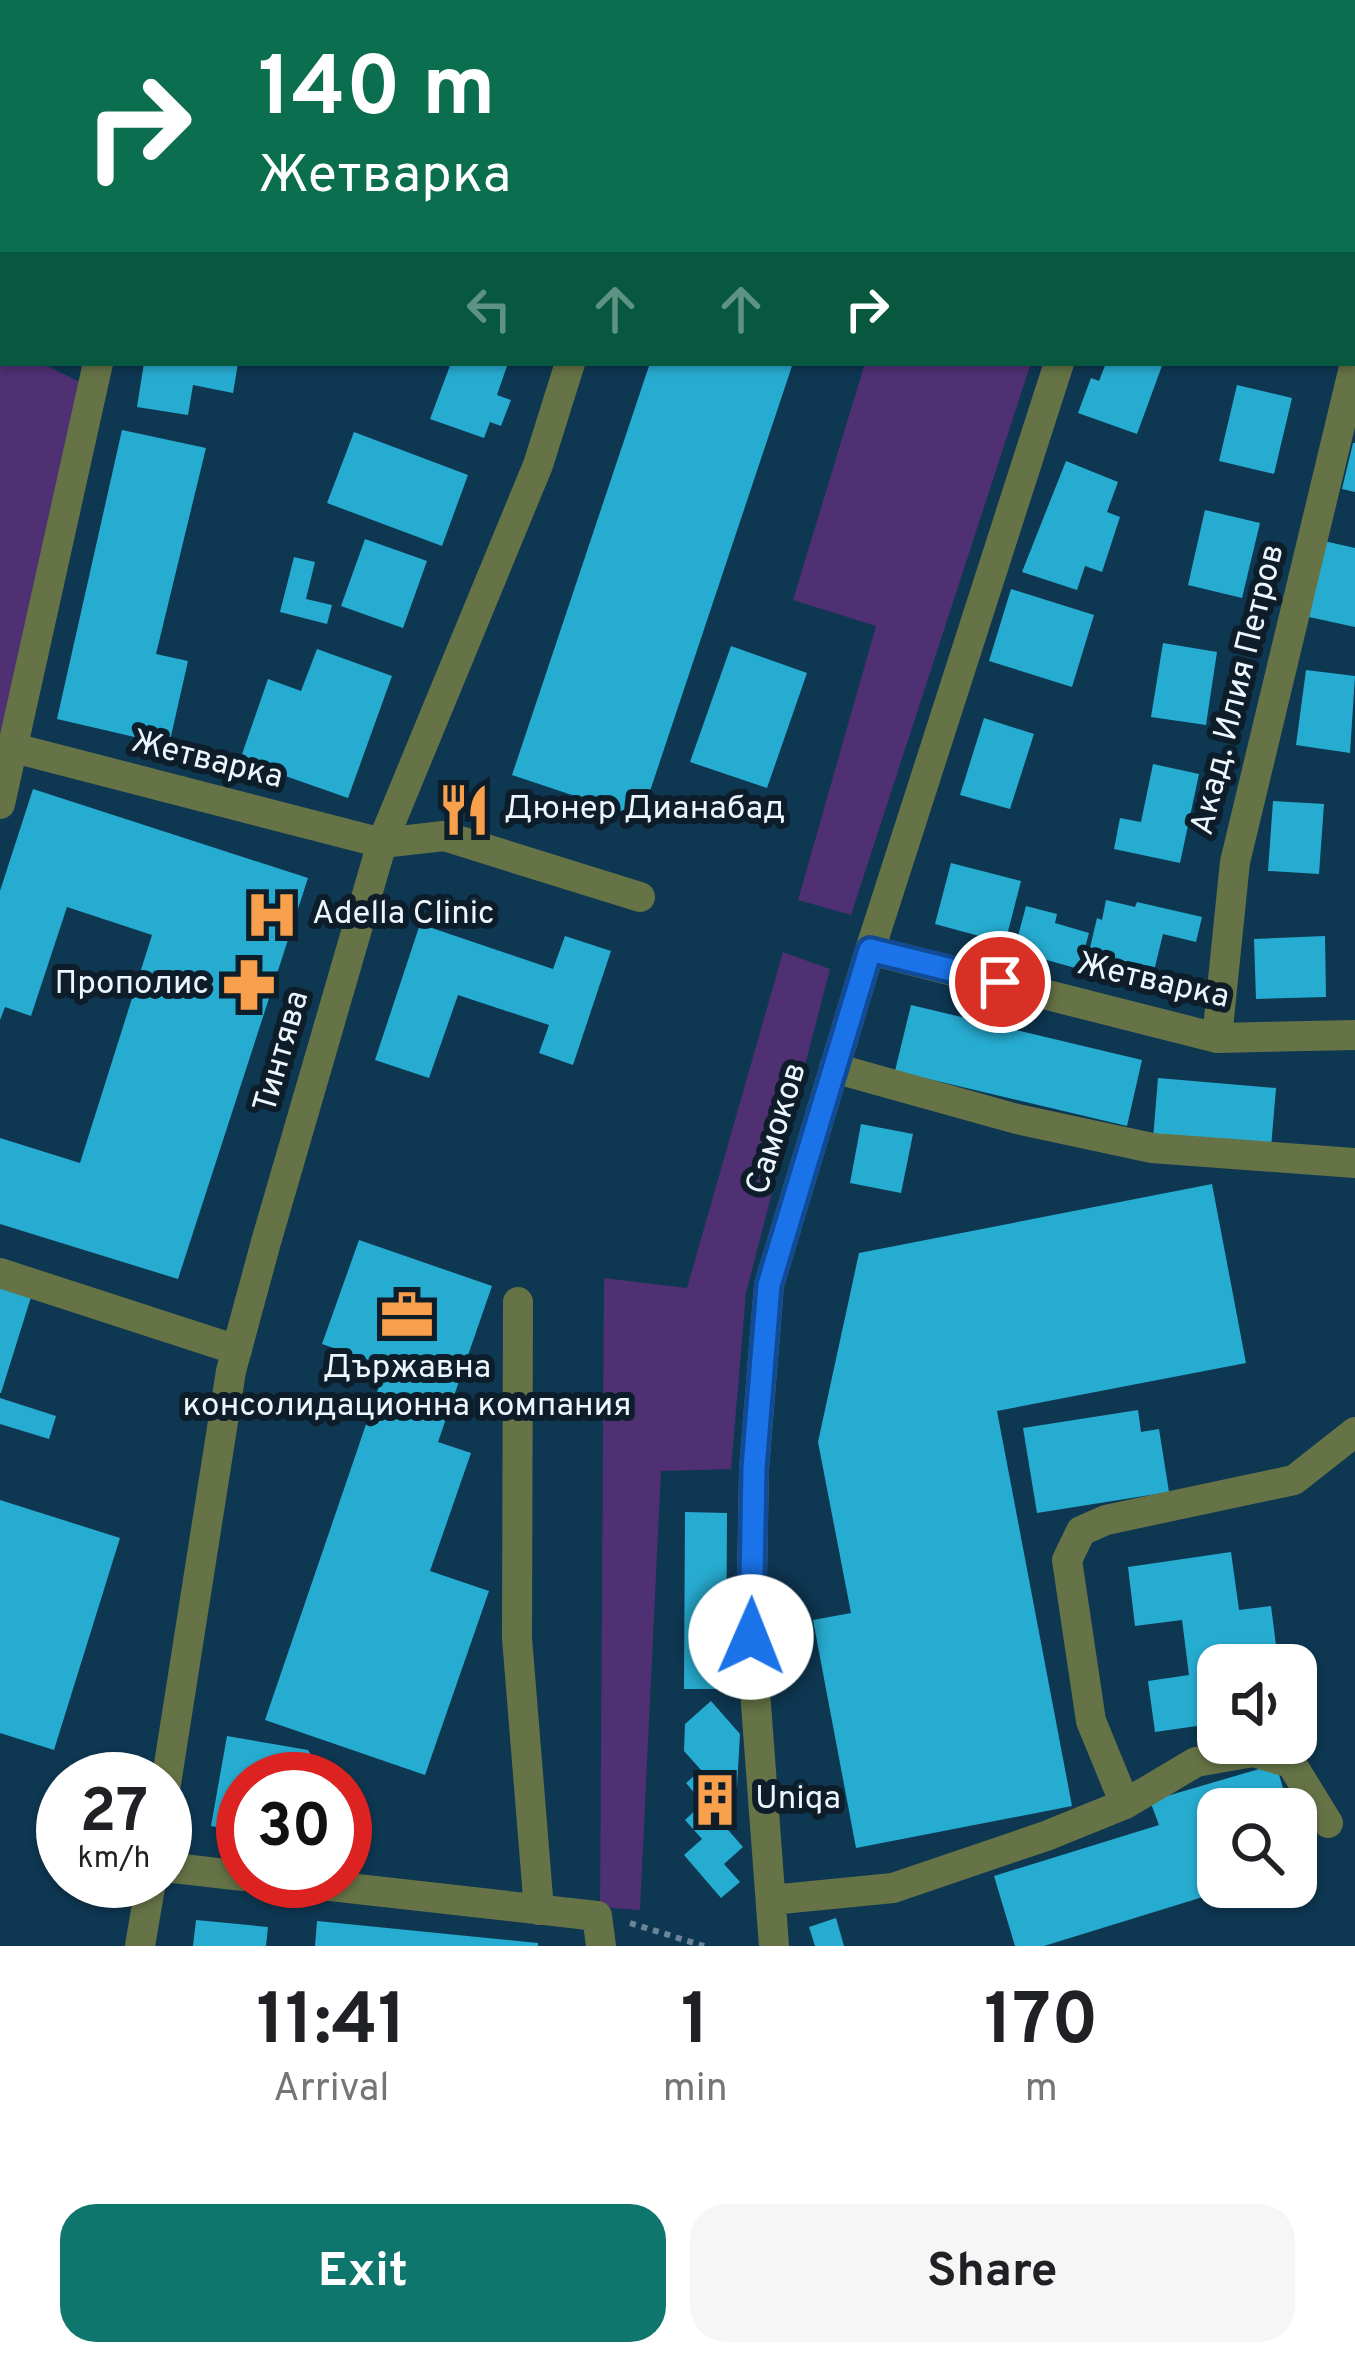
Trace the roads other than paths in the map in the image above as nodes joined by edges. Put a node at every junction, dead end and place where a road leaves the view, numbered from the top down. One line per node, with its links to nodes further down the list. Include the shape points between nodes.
1 (97, 366): 5 (street)
2 (569, 366): 7 (street, Тинтява, via 538,465)
3 (1057, 366): 9 (street, Самоков)
4 (1354, 366): 11 (street, Акад. Илия Петров, via 1235,862)
5 (14, 748): 6 (street); 7 (street, Жетварка)
6 (0, 804)
7 (382, 843): 8 (street, via 444,836); 16 (street, Тинтява)
8 (640, 897)
9 (870, 950): 11 (street, Жетварка); 12 (street, Самоков)
10 (1355, 1036): 11 (street, Жетварка)
11 (1217, 1037)
12 (834, 1068): 13 (street, via 1152,1148); 22 (street, Самоков, via 769,1285 754,1468 751,1637)
13 (1355, 1163)
14 (0, 1273): 16 (street)
15 (518, 1302): 24 (street, via 517,1638)
16 (236, 1350): 18 (street, Тинтява)
17 (1355, 1432): 19 (street, via 1294,1480 1081,1531 1067,1560 1091,1721)
18 (171, 1752)
19 (1125, 1804): 20 (street, via 1196,1762 1253,1752 1291,1763); 22 (street, via 893,1888)
20 (1328, 1823)
21 (372, 1891): 24 (street)
22 (771, 1900): 27 (street, Самоков)
23 (146, 1908): 26 (street)
24 (539, 1910): 25 (street)
25 (599, 1931)
26 (140, 1946)
27 (774, 1946)

